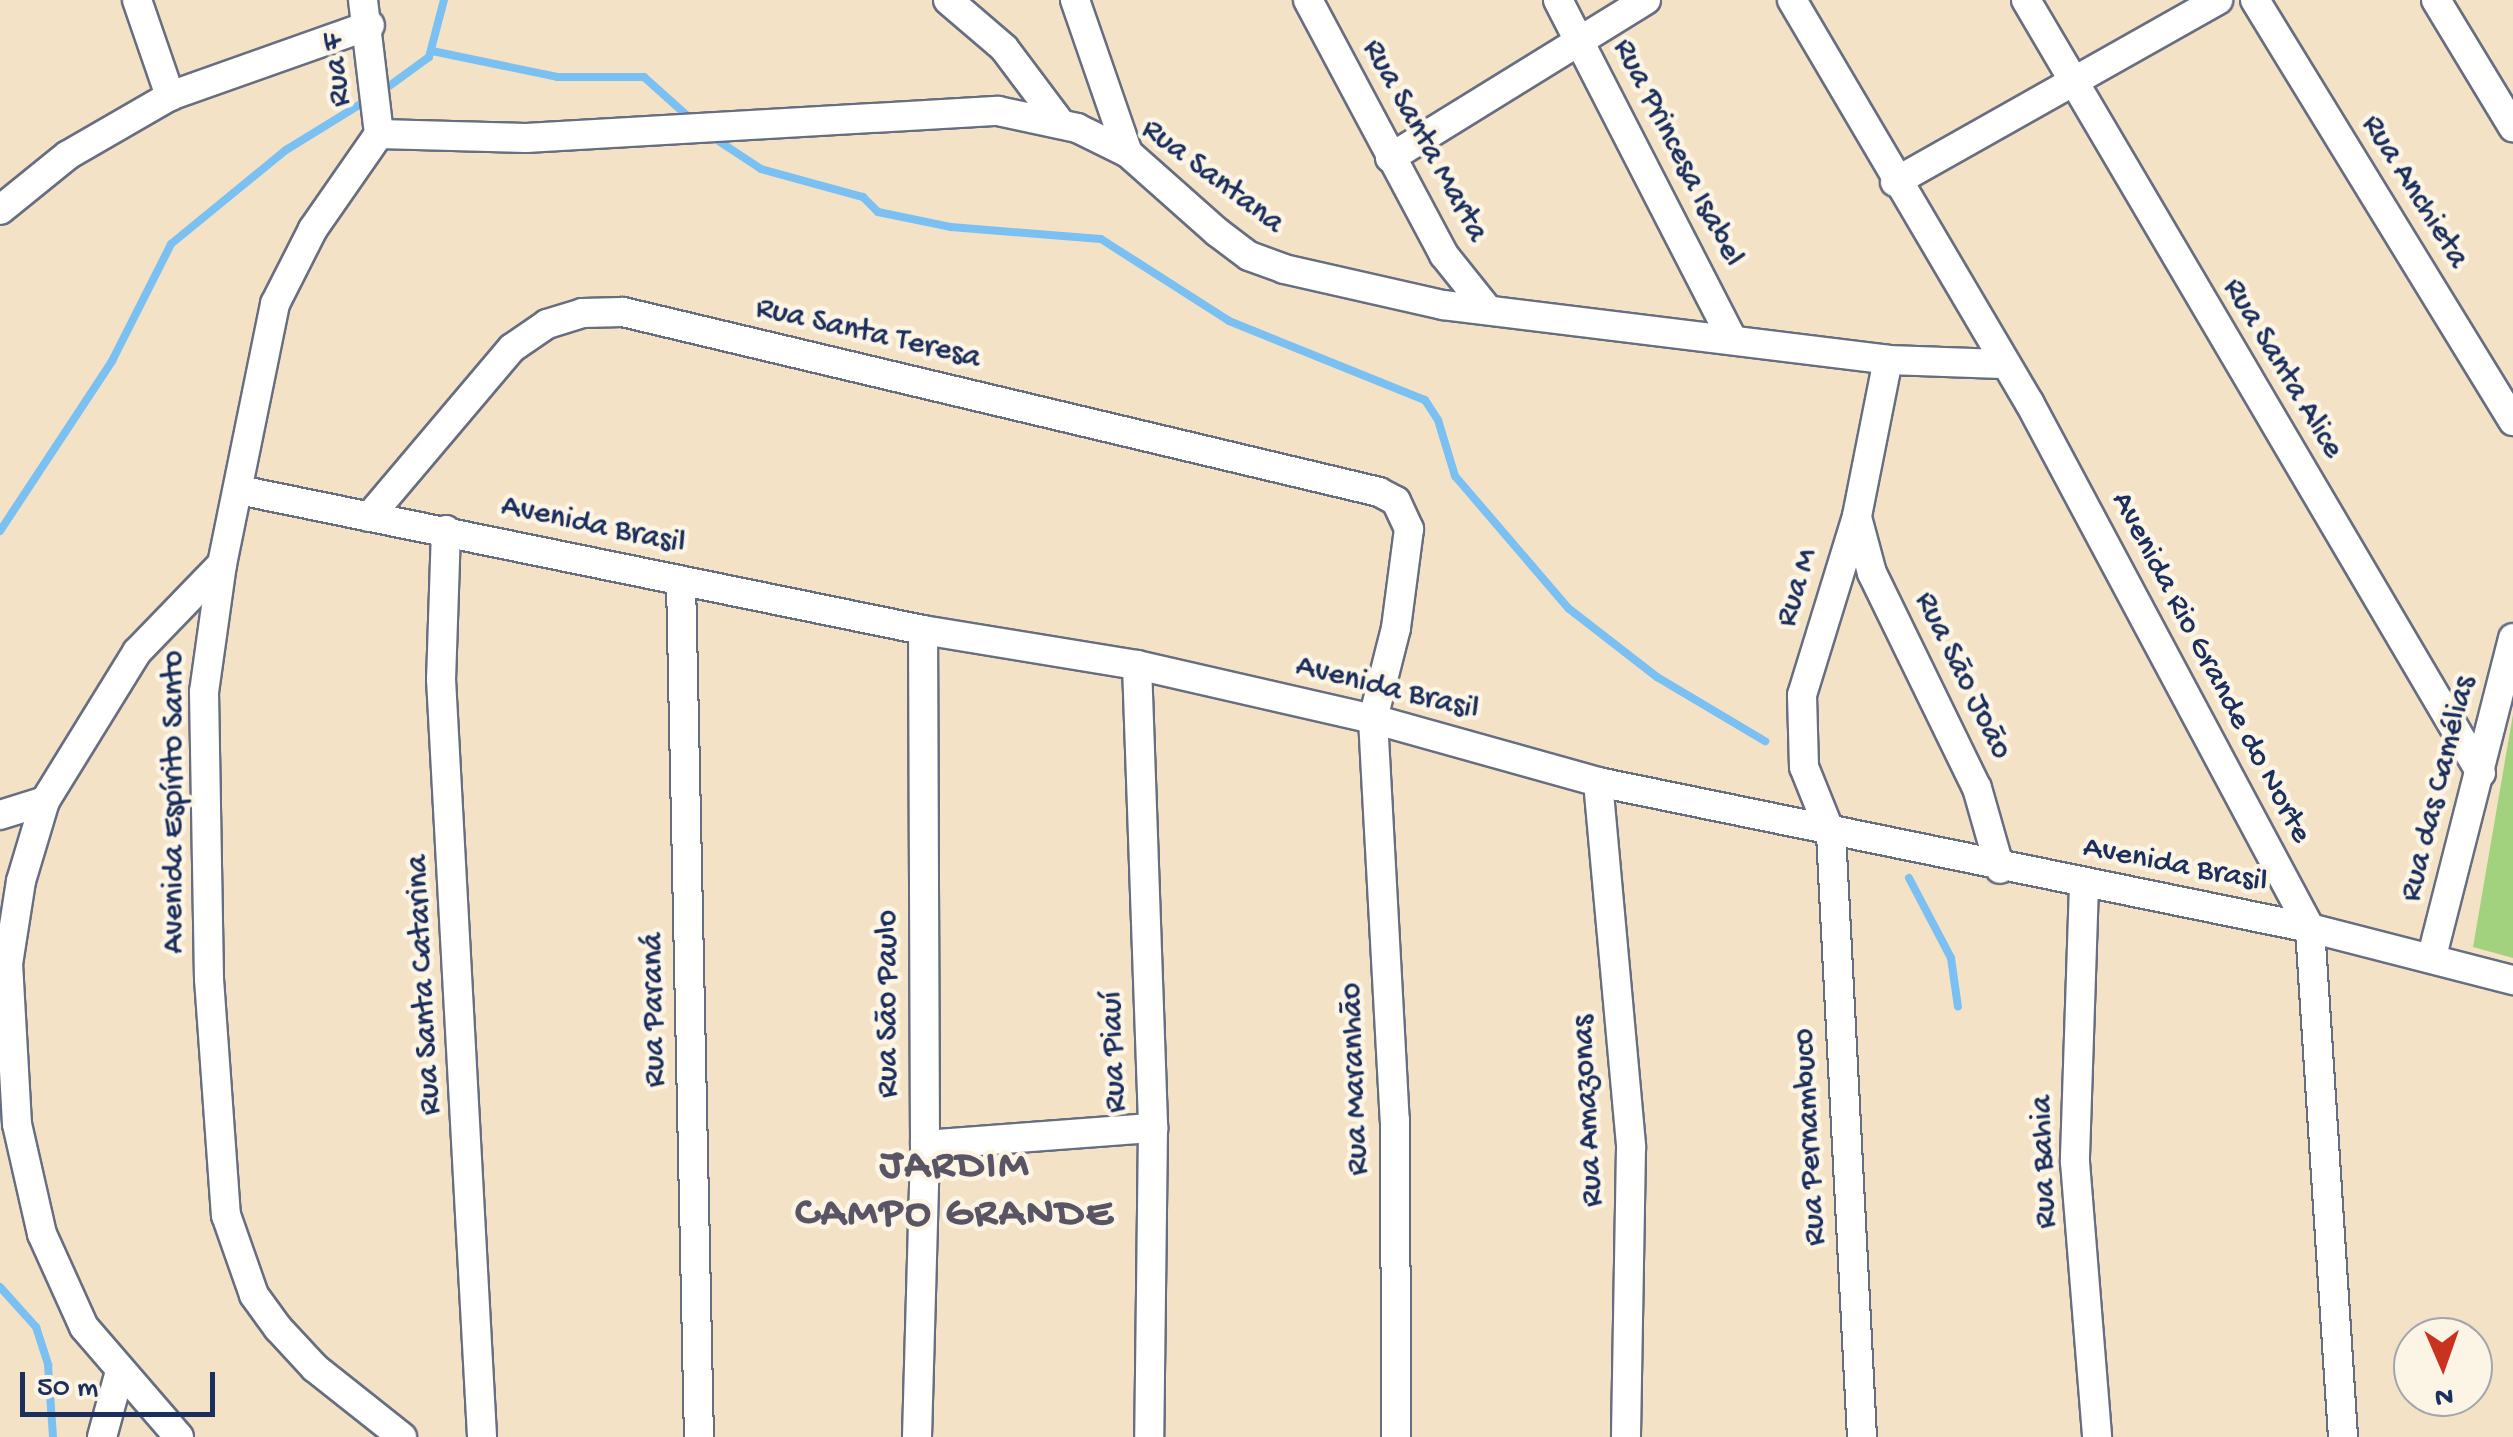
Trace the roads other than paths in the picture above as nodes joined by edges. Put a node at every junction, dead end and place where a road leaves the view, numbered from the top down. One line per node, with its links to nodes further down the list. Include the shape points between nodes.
1 (137, 0): 15 (street)
2 (948, 0): 16 (street, via 1004,48)
3 (1074, 0): 19 (street)
4 (1308, 0): 20 (street, Rua Santa Marta)
5 (1558, 0): 13 (street, Rua Princesa Isabel)
6 (1646, 0): 13 (street)
7 (1792, 0): 21 (street, Avenida Rio Grande do Norte)
8 (2026, 0): 14 (street, Rua Santa Alice)
9 (2218, 0): 14 (street)
10 (2254, 0): 27 (street, Rua Anchieta)
11 (2436, 0): 17 (street)
12 (367, 12): 15 (street); 18 (street, Rua F)
13 (1582, 40): 20 (street); 24 (street, Rua Princesa Isabel)
14 (2071, 81): 21 (street); 39 (street, Rua Santa Alice)
15 (170, 96): 22 (street, via 68,156)
16 (1061, 124): 18 (street, Rua Santana, via 998,111 948,110 773,128 526,138); 19 (street, Rua Santana)
17 (2513, 127)
18 (379, 134): 28 (street, Avenida Espírito Santo, via 313,229 275,304)
19 (1128, 153): 23 (street, Rua Santana, via 1249,256 1320,278)
20 (1390, 158): 23 (street, Rua Santa Marta, via 1444,255)
21 (1895, 182): 26 (street, Avenida Rio Grande do Norte)
22 (0, 210)
23 (1488, 310): 24 (street, Rua Santana)
24 (1732, 338): 25 (street, Rua Santana)
25 (1888, 360): 26 (street, Rua Santana); 30 (street, Rua M)
26 (2002, 364): 46 (street, Avenida Rio Grande do Norte)
27 (2513, 421)
28 (240, 490): 29 (street, Avenida Brasil); 33 (street, Avenida Espírito Santo)
29 (369, 516): 31 (street, Rua Santa Teresa, via 512,348 548,324 582,313 624,312 1379,492 1396,501); 32 (street, Avenida Brasil)
30 (1856, 516): 43 (street, Rua M, via 1802,695 1804,767); 44 (street, Rua São João, via 1872,573 1978,788)
31 (1410, 529): 38 (street, Rua Maranhão, via 1396,628)
32 (446, 530): 34 (street, Avenida Brasil); 55 (street, Rua Santa Catarina, via 441,679)
33 (222, 564): 41 (street, via 136,652); 54 (street, Avenida Espírito Santo, via 204,692 209,978 226,1215 254,1295 278,1328)
34 (681, 581): 35 (street, Avenida Brasil); 56 (street, Rua Paraná)
35 (923, 630): 37 (street, Avenida Brasil); 50 (street, Rua São Paulo)
36 (2513, 638): 39 (street, Rua das Camélias)
37 (1136, 665): 38 (street, Avenida Brasil); 49 (street, Rua Piauí)
38 (1373, 719): 40 (street, Avenida Brasil); 59 (street, Rua Maranhão, via 1395,1120)
39 (2480, 772): 47 (street, Rua das Camélias)
40 (1598, 782): 43 (street, Avenida Brasil); 60 (street, Rua Amazonas, via 1631,1148)
41 (45, 801): 42 (street); 51 (street, via 20,881 8,964 17,1124 48,1248 84,1327)
42 (0, 816)
43 (1831, 834): 44 (street, Avenida Brasil); 61 (street, Rua Pernambuco)
44 (2000, 869): 45 (street, Avenida Brasil)
45 (2084, 885): 46 (street, Avenida Brasil); 62 (street, Rua Bahia, via 2075,1162)
46 (2310, 928): 47 (street, Avenida Brasil); 63 (street, Avenida Rio Grande do Norte)
47 (2432, 956): 48 (street, Avenida Brasil)
48 (2513, 980)
49 (1153, 1128): 50 (street); 58 (street, Rua Piauí)
50 (925, 1144): 57 (street, Rua São Paulo)
51 (119, 1375): 52 (street); 53 (street)
52 (102, 1437)
53 (179, 1437)
54 (402, 1437)
55 (482, 1437)
56 (699, 1437)
57 (917, 1437)
58 (1149, 1437)
59 (1396, 1437)
60 (1626, 1437)
61 (1862, 1437)
62 (2097, 1437)
63 (2343, 1437)

